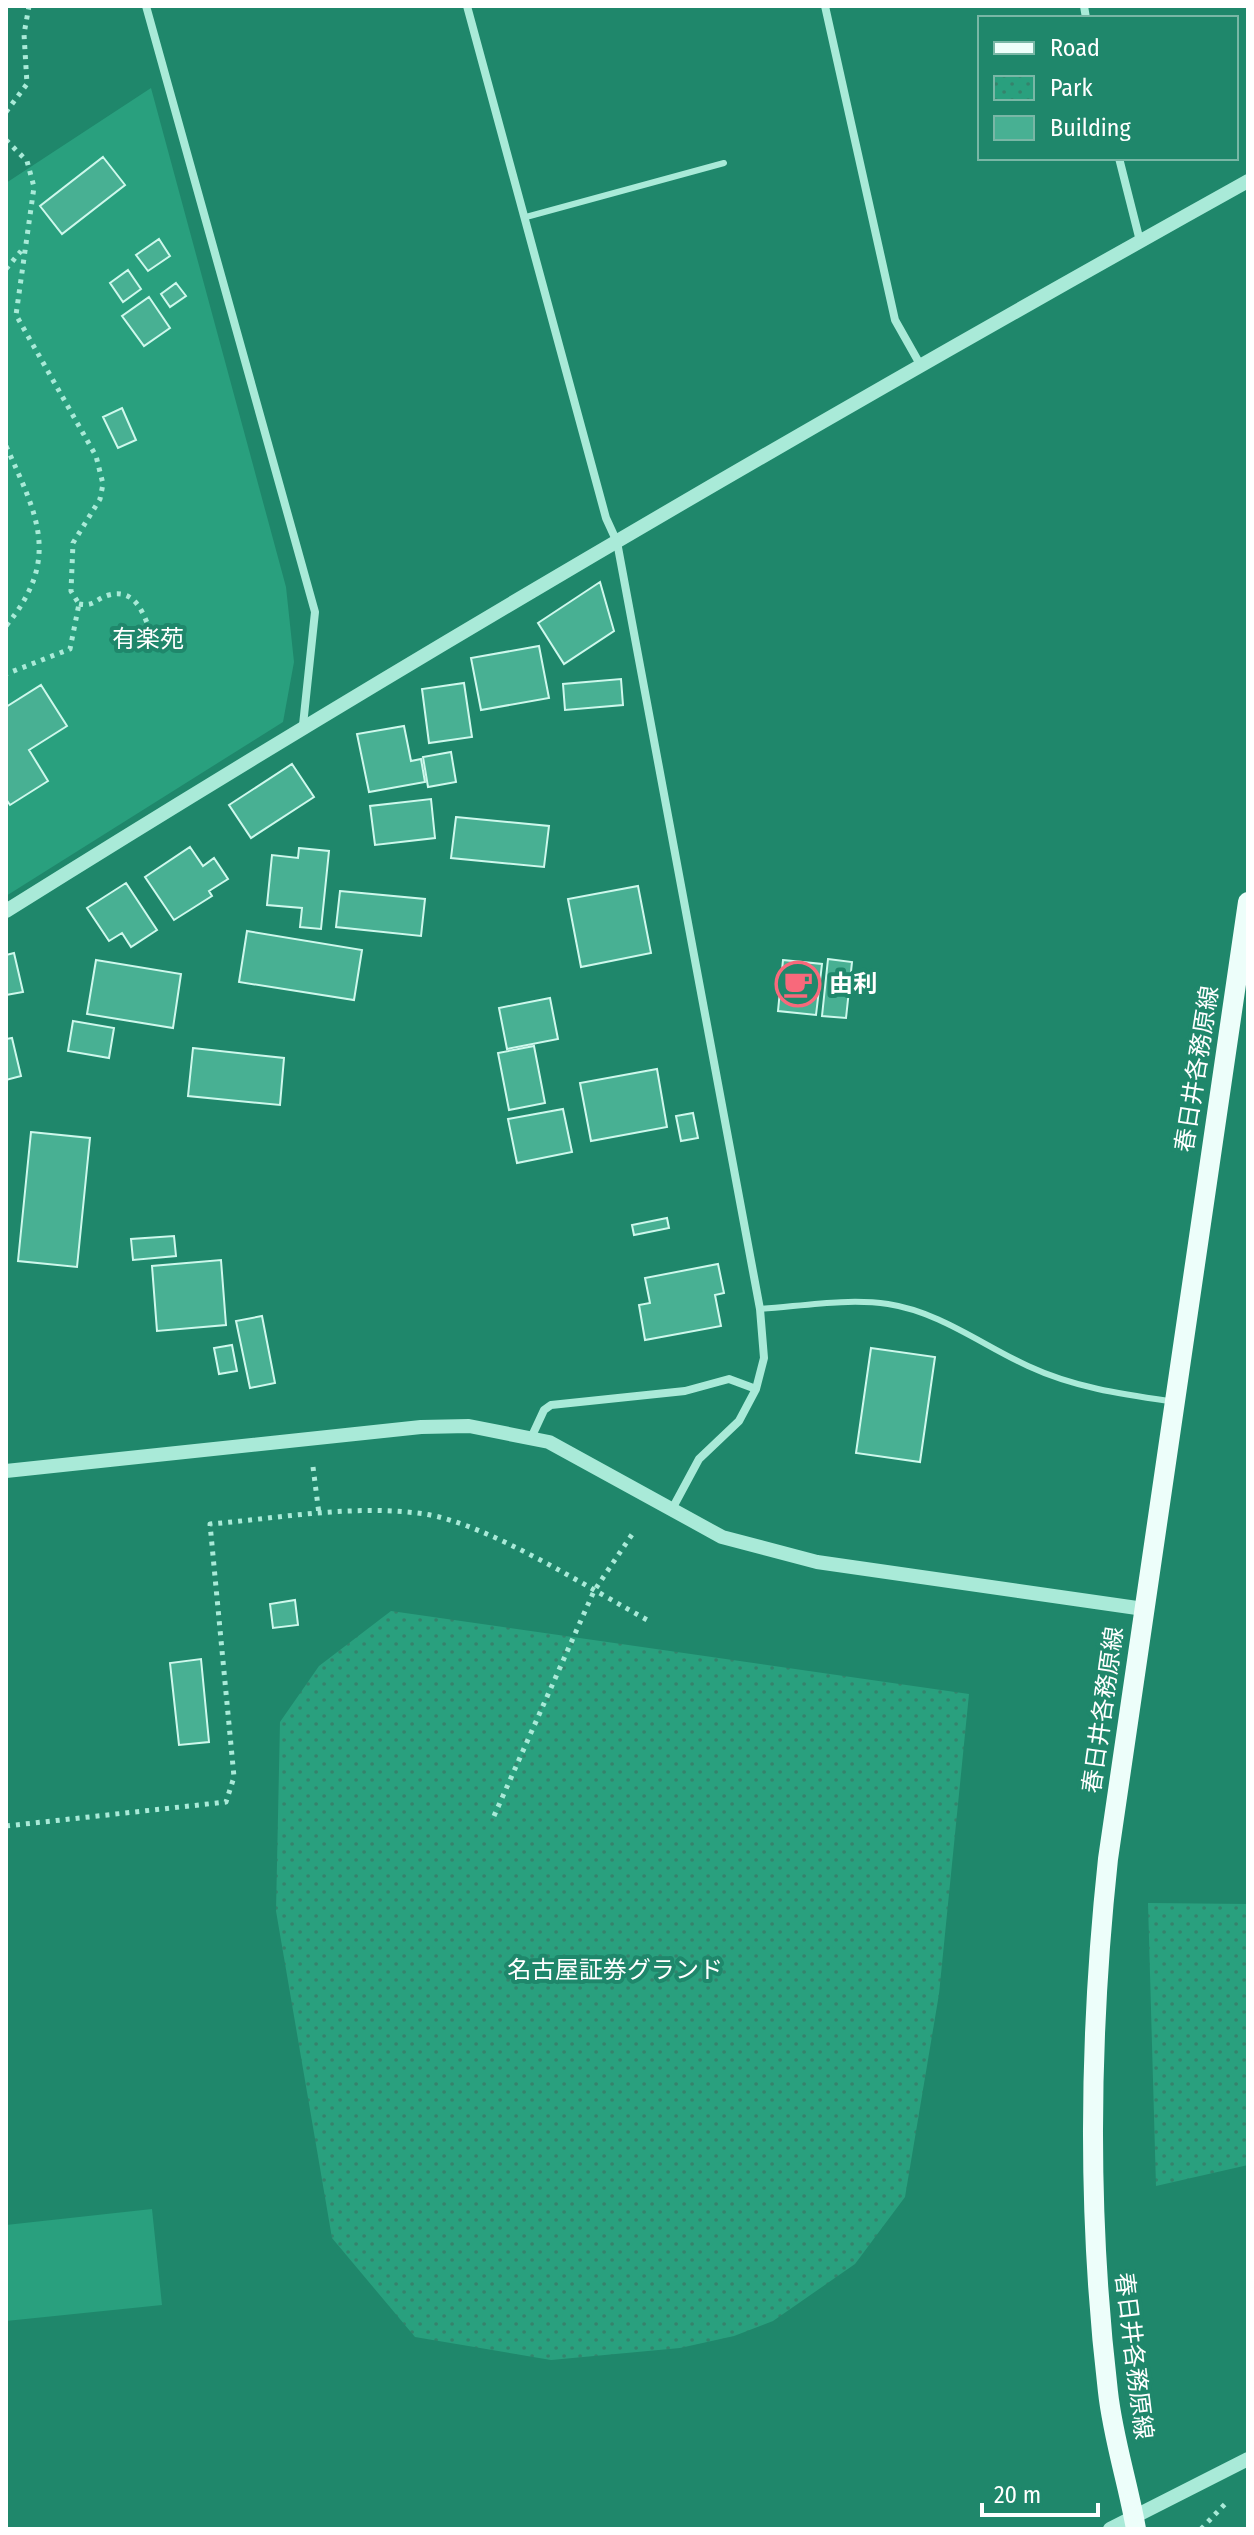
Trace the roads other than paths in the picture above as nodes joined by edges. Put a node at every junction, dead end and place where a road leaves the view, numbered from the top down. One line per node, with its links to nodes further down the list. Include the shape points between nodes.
1 (146, 6): 11 (street, via 315,612)
2 (467, 6): 7 (street)
3 (825, 6): 9 (street, via 895,320)
4 (1120, 160): 8 (street)
5 (724, 163): 7 (lane)
6 (1248, 181): 8 (street)
7 (526, 217): 10 (street, via 606,518)
8 (1140, 241): 9 (street)
9 (921, 366): 10 (street)
10 (617, 542): 11 (street); 14 (street)
11 (303, 725): 13 (street)
12 (1248, 902): 16 (main road, 春日井各務原線)
13 (6, 911)
14 (760, 1309): 15 (street, via 764,1358); 16 (lane, via 887,1304 924,1313 1061,1380)
15 (756, 1389): 17 (street, via 729,1379 685,1391 551,1405); 19 (street, via 739,1421 699,1459)
16 (1173, 1402): 20 (main road, 春日井各務原線)
17 (531, 1438): 18 (street, via 469,1426 421,1427); 19 (street, via 549,1442)
18 (6, 1471)
19 (671, 1512): 20 (street, via 722,1537 817,1562)
20 (1144, 1609): 22 (main road, 春日井各務原線, via 1108,1859 1093,2070 1097,2280 1108,2396)
21 (1248, 2459): 22 (street)
22 (1135, 2524): 23 (street)
23 (1110, 2529)

